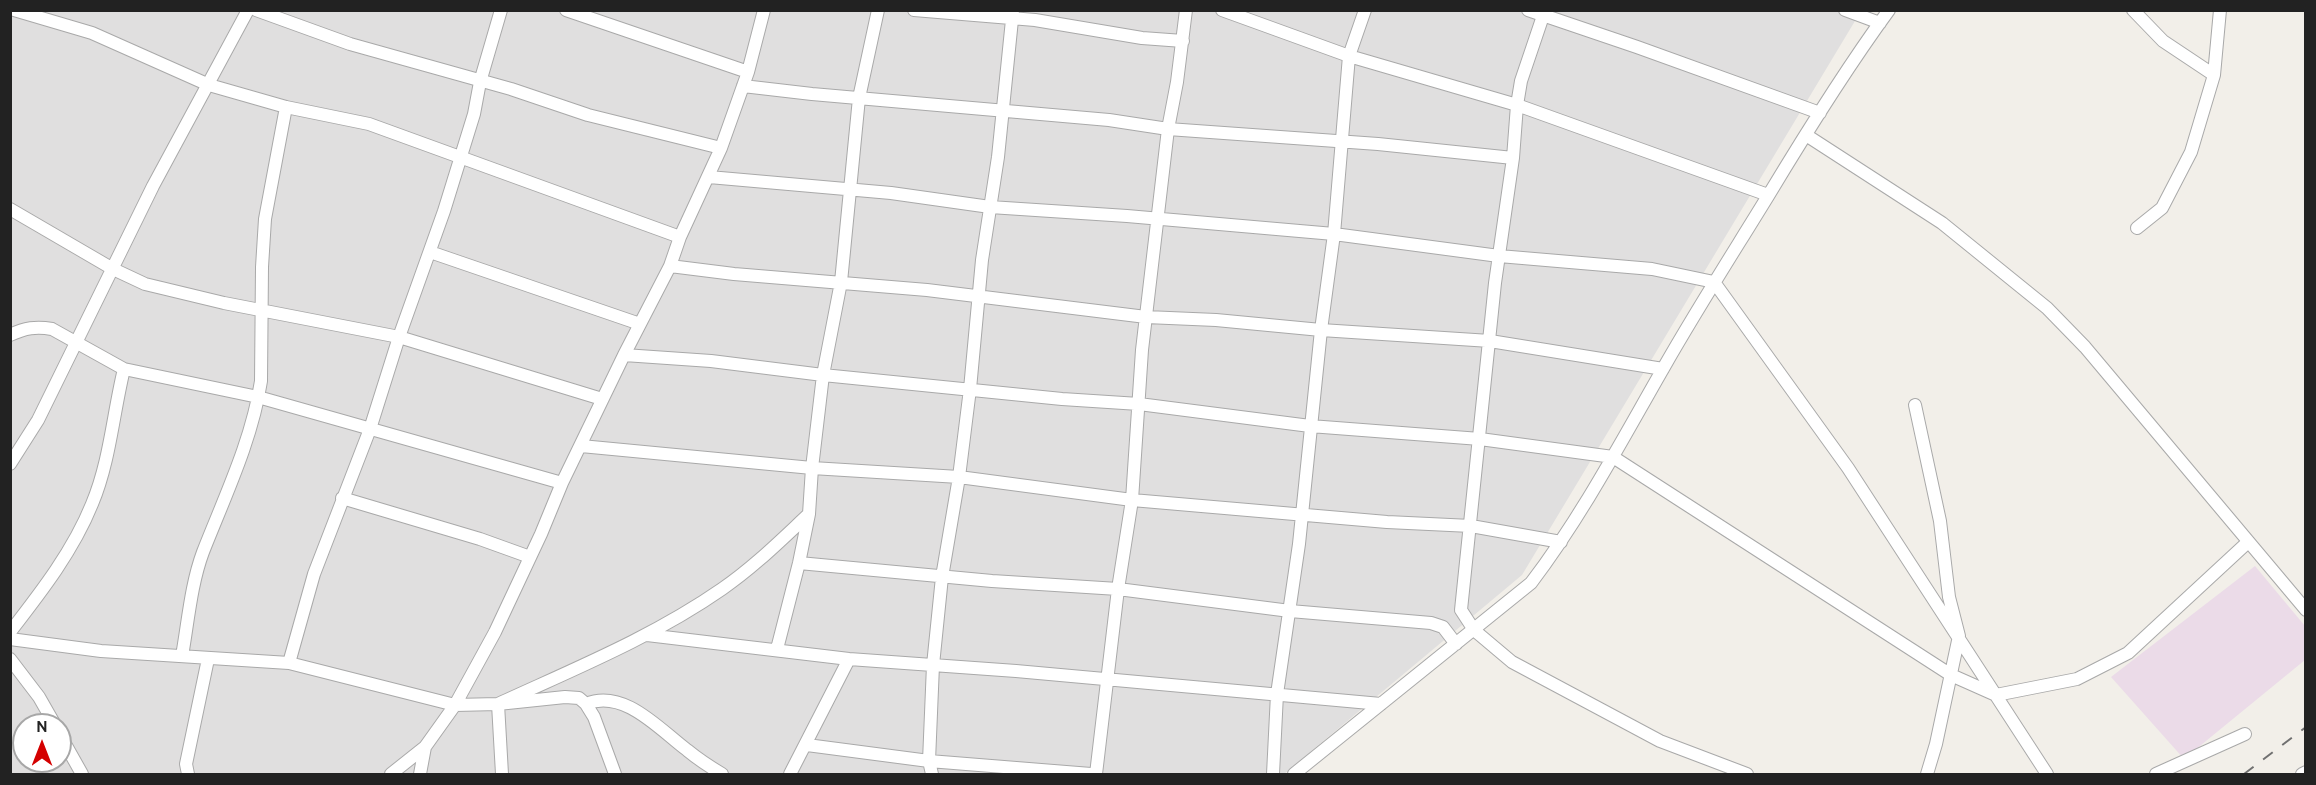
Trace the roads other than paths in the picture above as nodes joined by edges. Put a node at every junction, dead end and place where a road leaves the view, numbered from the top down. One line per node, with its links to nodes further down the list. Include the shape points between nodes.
1 (14, 10): 25 (street, via 92,33)
2 (248, 10): 25 (street)
3 (256, 10): 24 (street, via 350,44)
4 (501, 10): 24 (street)
5 (566, 10): 22 (street)
6 (764, 10): 22 (street)
7 (878, 10): 27 (street)
8 (914, 10): 18 (street)
9 (1186, 10): 20 (street)
10 (1222, 10): 21 (street)
11 (1365, 10): 21 (street)
12 (1528, 10): 17 (street)
13 (1845, 10): 19 (street)
14 (1889, 10): 19 (street)
15 (2133, 10): 23 (street, via 2163,41)
16 (2220, 10): 23 (street)
17 (1544, 13): 28 (street); 31 (street)
18 (1012, 14): 20 (street, via 1142,38); 30 (street)
19 (1880, 23): 31 (street)
20 (1183, 41): 32 (street)
21 (1349, 56): 28 (street); 34 (street)
22 (748, 72): 26 (street)
23 (2214, 75): 44 (street, via 2191,152 2162,208)
24 (480, 82): 35 (street, via 588,115); 36 (street)
25 (209, 85): 29 (street); 50 (street)
26 (743, 86): 27 (street); 35 (street)
27 (859, 98): 30 (street); 39 (street)
28 (1517, 105): 37 (street); 40 (street)
29 (286, 107): 36 (street, via 369,124); 54 (street, via 265,219)
30 (1003, 111): 32 (street); 41 (street)
31 (1820, 113): 33 (street)
32 (1168, 129): 34 (street); 43 (street)
33 (1806, 135): 40 (street); 86 (street, via 1942,223 2048,308)
34 (1342, 142): 37 (street); 45 (street)
35 (721, 148): 38 (street)
36 (461, 158): 46 (street); 47 (street)
37 (1513, 158): 48 (street)
38 (709, 177): 39 (street); 46 (street)
39 (849, 190): 41 (street); 51 (street)
40 (1768, 195): 52 (street)
41 (990, 207): 43 (street); 53 (street)
42 (10, 209): 50 (street)
43 (1158, 220): 45 (street); 55 (street)
44 (2137, 228)
45 (1334, 234): 48 (street); 57 (street)
46 (680, 237): 49 (street)
47 (430, 252): 56 (street); 59 (street)
48 (1499, 256): 52 (street, via 1652,269); 60 (street)
49 (670, 266): 51 (street); 56 (street)
50 (112, 269): 54 (street, via 145,284); 61 (street)
51 (841, 282): 53 (street); 65 (street)
52 (1714, 282): 64 (street); 96 (street, via 1848,468)
53 (978, 297): 55 (street); 66 (street)
54 (263, 311): 59 (street); 67 (street)
55 (1146, 317): 57 (street); 69 (street)
56 (640, 324): 62 (street)
57 (1321, 330): 60 (street); 71 (street)
58 (10, 335): 61 (street, via 40,327 52,329)
59 (399, 337): 68 (street); 72 (street)
60 (1490, 341): 64 (street); 73 (street)
61 (75, 343): 63 (street); 76 (street, via 38,420)
62 (624, 355): 65 (street); 68 (street)
63 (124, 369): 67 (street); 94 (street, via 93,502 65,557)
64 (1663, 369): 75 (street)
65 (823, 375): 66 (street); 77 (street)
66 (970, 389): 69 (street); 78 (street)
67 (258, 397): 72 (street); 100 (street, via 245,444 196,575)
68 (602, 399): 74 (street)
69 (1139, 404): 71 (street); 81 (street)
70 (1916, 405): 96 (street)
71 (1310, 426): 73 (street); 83 (street)
72 (370, 429): 79 (street); 80 (street)
73 (1480, 439): 75 (street); 84 (street)
74 (581, 446): 77 (street); 79 (street)
75 (1614, 457): 85 (street); 106 (street)
76 (10, 464)
77 (812, 468): 78 (street); 82 (street)
78 (959, 477): 81 (street); 89 (street)
79 (562, 483): 87 (street)
80 (342, 498): 87 (street); 104 (street, via 314,574)
81 (1132, 500): 83 (street); 90 (street)
82 (809, 514): 88 (street); 95 (street, via 744,573)
83 (1303, 514): 84 (street); 92 (street)
84 (1471, 526): 85 (street); 93 (street, via 1460,605)
85 (1560, 542): 93 (street, via 1531,583)
86 (2248, 542): 91 (street); 109 (street, via 2128,653 2077,679)
87 (530, 557): 113 (street)
88 (799, 562): 89 (street); 99 (street)
89 (942, 577): 90 (street); 105 (street)
90 (1118, 589): 92 (street); 107 (street)
91 (2306, 610)
92 (1290, 611): 98 (street, via 1438,624); 108 (street)
93 (1474, 630): 98 (street); 133 (street, via 1512,662 1649,735)
94 (10, 632)
95 (647, 635): 99 (street); 110 (street)
96 (1959, 636): 106 (street); 109 (street)
97 (10, 639): 100 (street)
98 (1456, 644): 112 (street)
99 (777, 649): 103 (street)
100 (182, 656): 102 (street)
101 (10, 659): 114 (street)
102 (208, 659): 104 (street); 122 (street, via 186,764)
103 (849, 659): 105 (street); 116 (street)
104 (289, 663): 113 (street)
105 (933, 665): 107 (street); 119 (street)
106 (1951, 675): 109 (street); 134 (street)
107 (1108, 680): 108 (street); 130 (street)
108 (1277, 694): 112 (street); 131 (street)
109 (1996, 695): 135 (street)
110 (498, 704): 111 (street, via 565,697 579,698); 113 (street); 125 (street)
111 (586, 704): 126 (street); 127 (street, via 605,699 638,711)
112 (1381, 704): 132 (street)
113 (455, 705): 117 (street)
114 (48, 713)
115 (2245, 734): 136 (street)
116 (807, 745): 119 (street); 128 (street)
117 (425, 747): 123 (street); 124 (street)
118 (72, 756): 121 (street)
119 (929, 761): 129 (street); 130 (street)
120 (2306, 772): 137 (street)
121 (82, 774)
122 (188, 774)
123 (391, 774)
124 (420, 774)
125 (502, 774)
126 (615, 774)
127 (722, 774)
128 (790, 774)
129 (932, 774)
130 (1094, 774)
131 (1273, 774)
132 (1294, 774)
133 (1747, 774)
134 (1927, 774)
135 (2047, 774)
136 (2156, 774)
137 (2302, 774)

